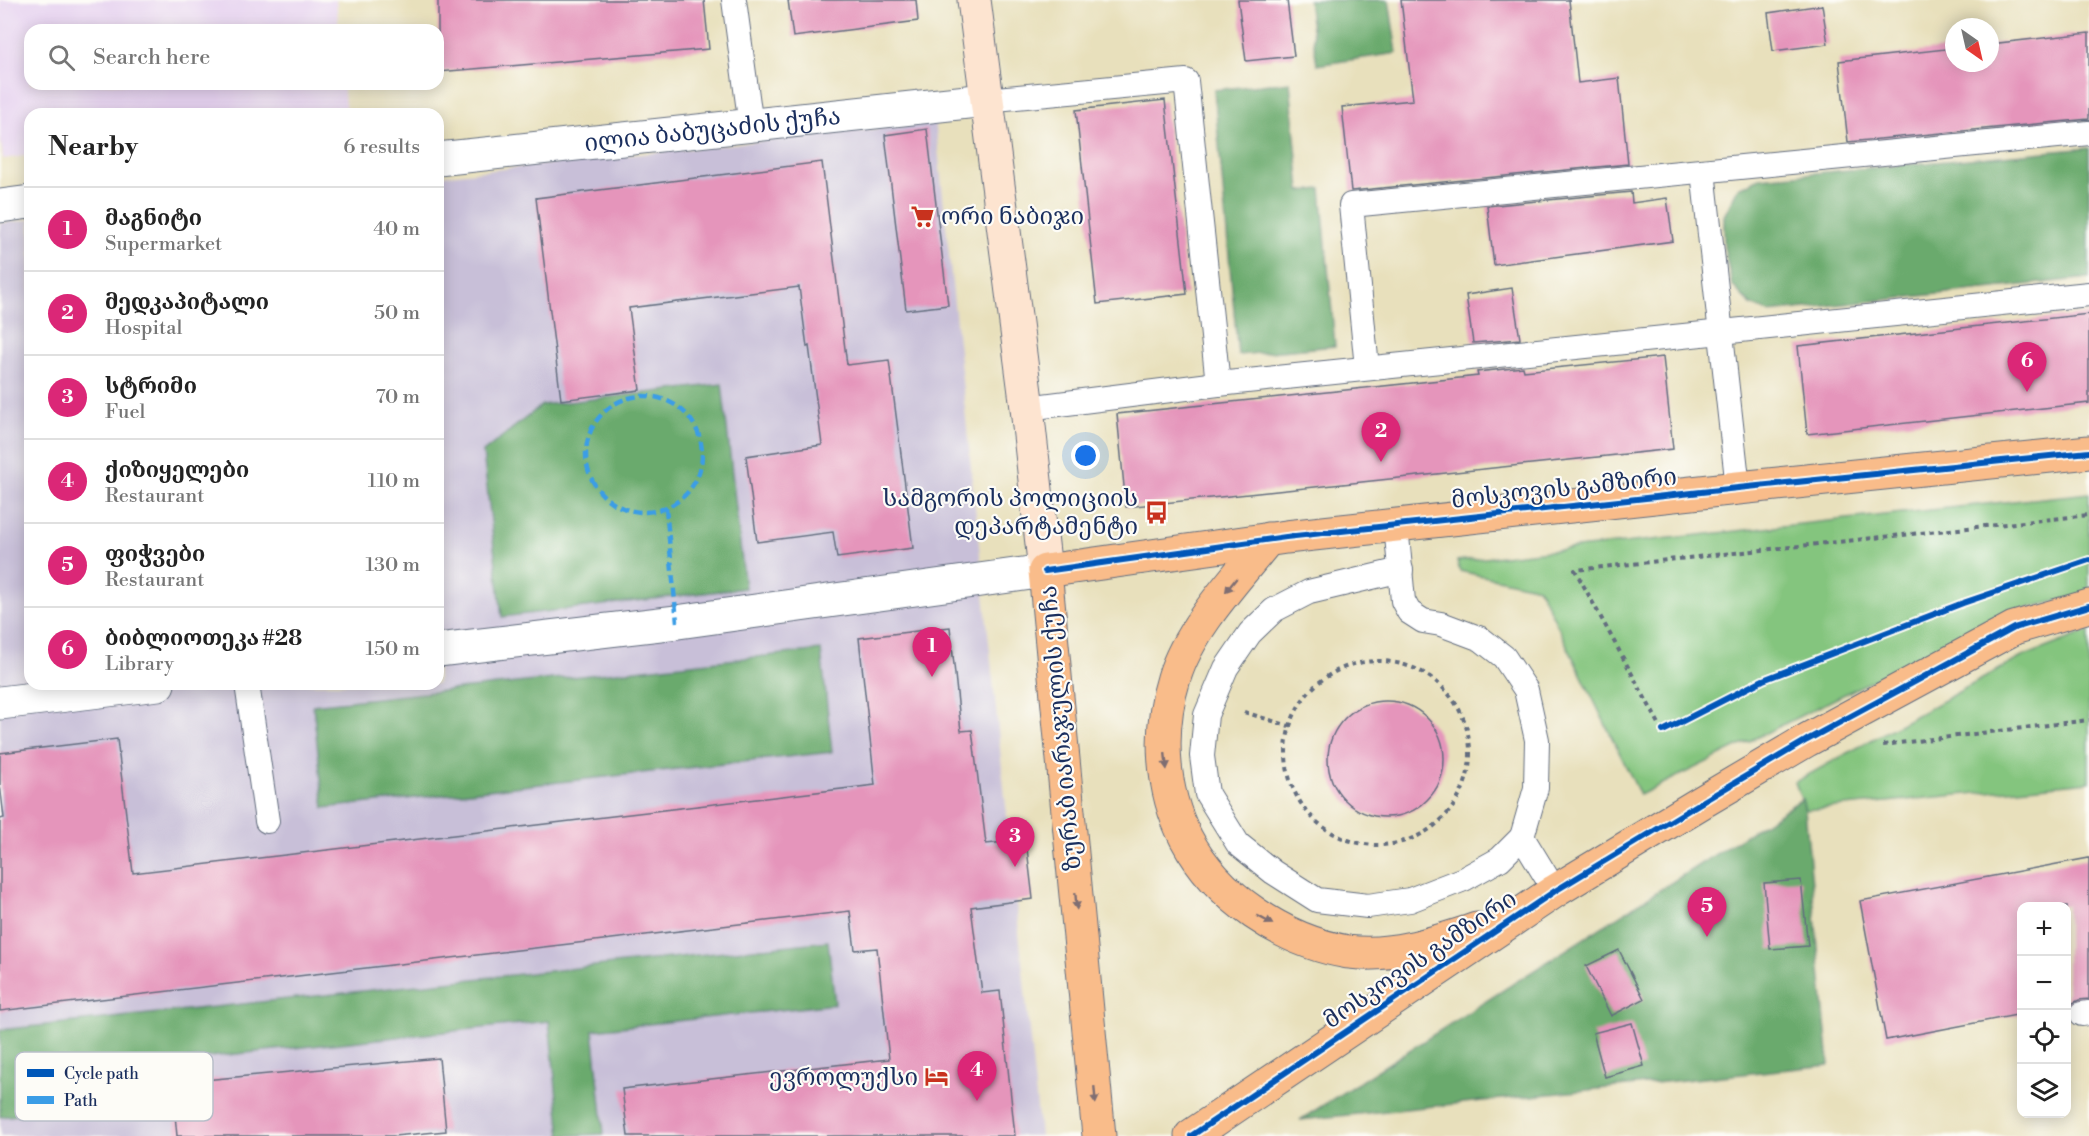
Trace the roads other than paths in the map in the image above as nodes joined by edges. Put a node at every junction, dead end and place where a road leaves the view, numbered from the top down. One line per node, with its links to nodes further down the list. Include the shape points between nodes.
1 (734, 0): 4 (lane)
2 (974, 0): 3 (main road, ზურაბ იარაჯულის ქუჩა)
3 (986, 100): 4 (street, ილია ბაბუცაძის ქუჩა); 13 (lane, via 1186,81); 14 (main road, ზურაბ იარაჯულის ქუჩა)
4 (751, 126): 6 (street, ილია ბაბუცაძის ქუჩა)
5 (2089, 133): 7 (lane)
6 (444, 158)
7 (1703, 171): 11 (lane); 12 (lane, via 1351,205)
8 (24, 203): 9 (street)
9 (0, 206)
10 (2089, 294): 11 (lane)
11 (1720, 332): 12 (lane); 16 (lane)
12 (1367, 368): 13 (lane)
13 (1218, 384): 14 (lane)
14 (1026, 408): 20 (main road, ზურაბ იარაჯულის ქუჩა)
15 (2089, 452): 16 (main road, მოსკოვის გამზირი)
16 (1738, 488): 17 (main road, მოსკოვის გამზირი)
17 (1396, 525): 18 (main road, მოსკოვის გამზირი); 19 (lane)
18 (1268, 539): 20 (main road, მოსკოვის გამზირი); 29 (main road, one-way to 29, via 1193,637 1174,675 1167,703 1163,735 1173,805 1186,838 1206,869 1259,917 1315,944 1351,952 1396,951 1433,944)
19 (1401, 570): 27 (lane, via 1403,601 1409,612 1422,621 1481,639 1504,657 1526,690 1537,740 1536,788); 27 (lane, via 1309,592 1275,610 1250,633 1226,668 1206,715 1202,756 1207,794 1238,844 1317,900 1368,906 1410,900 1464,879 1500,859)
20 (1045, 571): 22 (street); 30 (main road, ზურაბ იარაჯულის ქუჩა, one-way to 30)
21 (2089, 606): 28 (main road, მოსკოვის გამზირი, via 2014,628 1807,740)
22 (444, 649)
23 (108, 690): 25 (street)
24 (248, 690): 26 (lane)
25 (0, 703)
26 (267, 821)
27 (1522, 837): 28 (lane)
28 (1555, 891): 29 (main road, მოსკოვის გამზირი)
29 (1519, 915): 31 (main road, მოსკოვის გამზირი)
30 (1098, 1136)
31 (1191, 1136)

